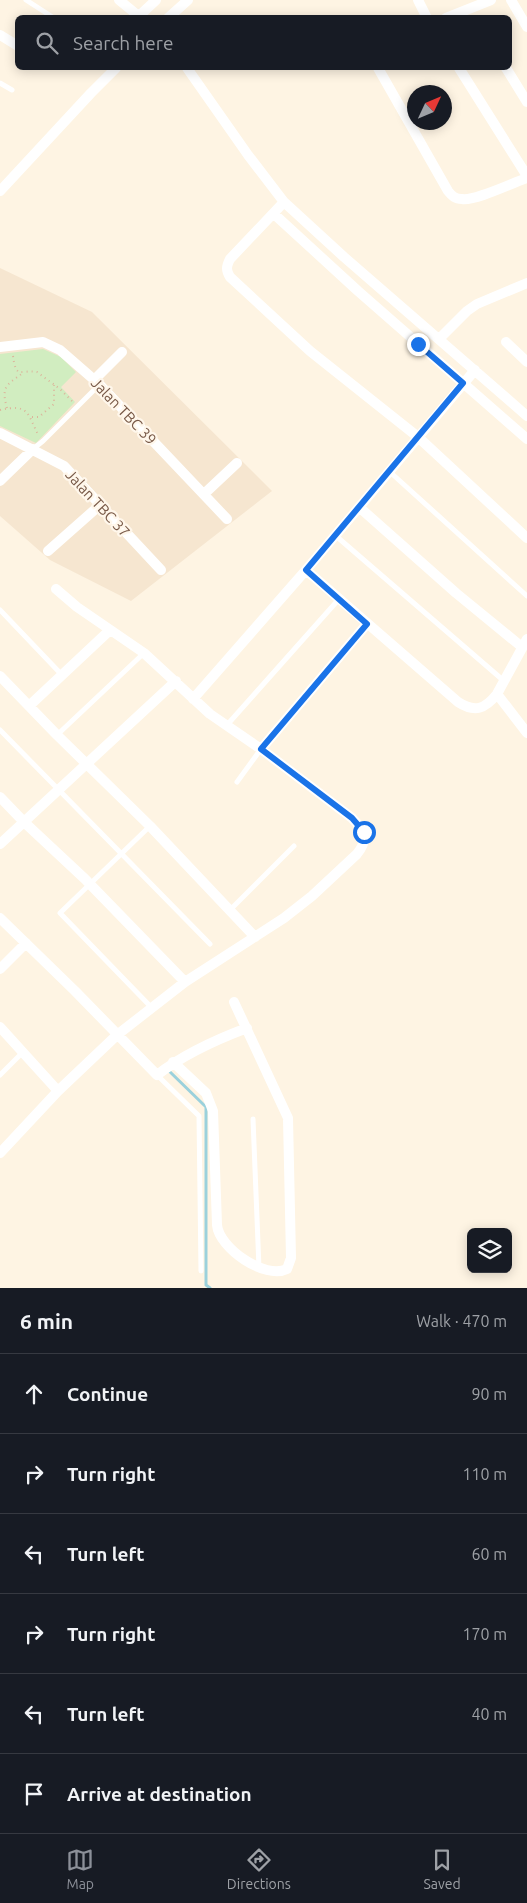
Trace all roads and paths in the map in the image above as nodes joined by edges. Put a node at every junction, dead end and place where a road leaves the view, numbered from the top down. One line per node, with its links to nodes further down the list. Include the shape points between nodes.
1 (26, 0): 9 (lane)
2 (118, 0): 10 (street)
3 (156, 0): 11 (street)
4 (188, 0): 12 (street)
5 (418, 0): 13 (street)
6 (491, 0): 8 (street)
7 (511, 0): 14 (street)
8 (472, 13)
9 (49, 15)
10 (137, 15)
11 (142, 15)
12 (171, 15)
13 (426, 15)
14 (527, 27)
15 (0, 35): 16 (street)
16 (15, 44)
17 (114, 70): 26 (street)
18 (188, 70): 27 (street)
19 (379, 70): 25 (street, via 454,197 468,199)
20 (460, 70): 25 (street)
21 (507, 70): 24 (street)
22 (0, 82): 23 (lane)
23 (12, 90)
24 (527, 102)
25 (527, 177)
26 (0, 191)
27 (284, 202): 28 (street); 30 (street)
28 (274, 214): 39 (street); 49 (street, via 226,265 230,277 310,351)
29 (527, 283): 30 (street, via 477,304)
30 (439, 340): 36 (street)
31 (506, 342): 35 (street)
32 (12, 345): 33 (street, Jalan TBC 39); 37 (path, via 14,367); 38 (street, Jalan TBC 39, via 43,342 60,350)
33 (0, 346)
34 (122, 352): 38 (street)
35 (527, 362)
36 (475, 370): 39 (street); 46 (street)
37 (23, 373): 40 (path, via 35,371); 42 (path)
38 (97, 382): 43 (lane); 56 (street, Jalan TBC 39)
39 (463, 383): 49 (street); 50 (street)
40 (54, 385): 43 (path); 47 (path, via 54,404 39,417)
41 (0, 390): 42 (path)
42 (4, 391): 44 (path)
43 (77, 406): 51 (lane)
44 (7, 408): 45 (path); 47 (path, via 21,409)
45 (0, 410)
46 (527, 416)
47 (32, 417): 51 (path, via 37,434)
48 (0, 433): 52 (street, Jalan TBC 37)
49 (418, 438): 54 (street); 61 (street)
50 (527, 439)
51 (43, 441): 52 (lane)
52 (33, 449): 55 (street); 57 (street, Jalan TBC 37, via 64,466)
53 (237, 463): 56 (street)
54 (390, 472): 58 (street); 66 (lane)
55 (0, 480)
56 (204, 494): 59 (street, Jalan TBC 39)
57 (100, 505): 62 (street); 63 (street, Jalan TBC 37)
58 (359, 507): 60 (street); 71 (street, via 456,593)
59 (227, 519)
60 (335, 536): 64 (street); 75 (lane)
61 (527, 538)
62 (48, 551)
63 (161, 570)
64 (306, 570): 67 (street); 78 (street)
65 (56, 589): 70 (street)
66 (527, 596)
67 (339, 599): 69 (street); 80 (lane)
68 (0, 610): 73 (lane)
69 (367, 624): 77 (street, via 467,708 484,706); 84 (street)
70 (110, 630): 72 (street); 73 (street)
71 (524, 643): 75 (street)
72 (144, 653): 76 (street); 83 (lane)
73 (62, 675): 79 (street)
74 (0, 676): 79 (street)
75 (504, 681): 77 (street)
76 (176, 682): 78 (street); 85 (street)
77 (497, 694): 82 (street)
78 (193, 699): 80 (street)
79 (29, 706): 83 (street)
80 (227, 725): 84 (street)
81 (0, 730): 87 (lane)
82 (527, 733)
83 (57, 736): 85 (street)
84 (261, 749): 86 (lane); 97 (street, via 352,818 365,838 357,854 312,896)
85 (87, 764): 87 (street); 90 (street)
86 (237, 782)
87 (58, 790): 89 (street); 93 (lane)
88 (0, 797): 89 (street)
89 (24, 822): 91 (street); 94 (street)
90 (150, 826): 93 (lane); 95 (street)
91 (0, 844)
92 (294, 846): 95 (lane)
93 (120, 853): 94 (lane); 99 (lane)
94 (89, 884): 101 (street); 103 (lane, via 60,913)
95 (230, 910): 97 (street)
96 (0, 918): 98 (street)
97 (255, 937): 101 (street)
98 (26, 944): 100 (street); 106 (street)
99 (210, 944)
100 (0, 970)
101 (186, 982): 103 (street)
102 (234, 1002): 105 (street)
103 (152, 1008): 106 (street)
104 (0, 1027): 107 (street)
105 (247, 1028): 108 (street); 114 (street, via 288,1118 290,1131 290,1264 282,1272)
106 (117, 1035): 109 (street); 111 (street)
107 (22, 1052): 110 (lane); 111 (street)
108 (173, 1062): 109 (street); 114 (street, via 211,1102 218,1232 226,1245)
109 (157, 1074): 115 (lane, via 199,1116)
110 (0, 1075)
111 (58, 1091): 113 (street)
112 (254, 1119): 114 (lane)
113 (2, 1147)
114 (259, 1268)
115 (201, 1271)

